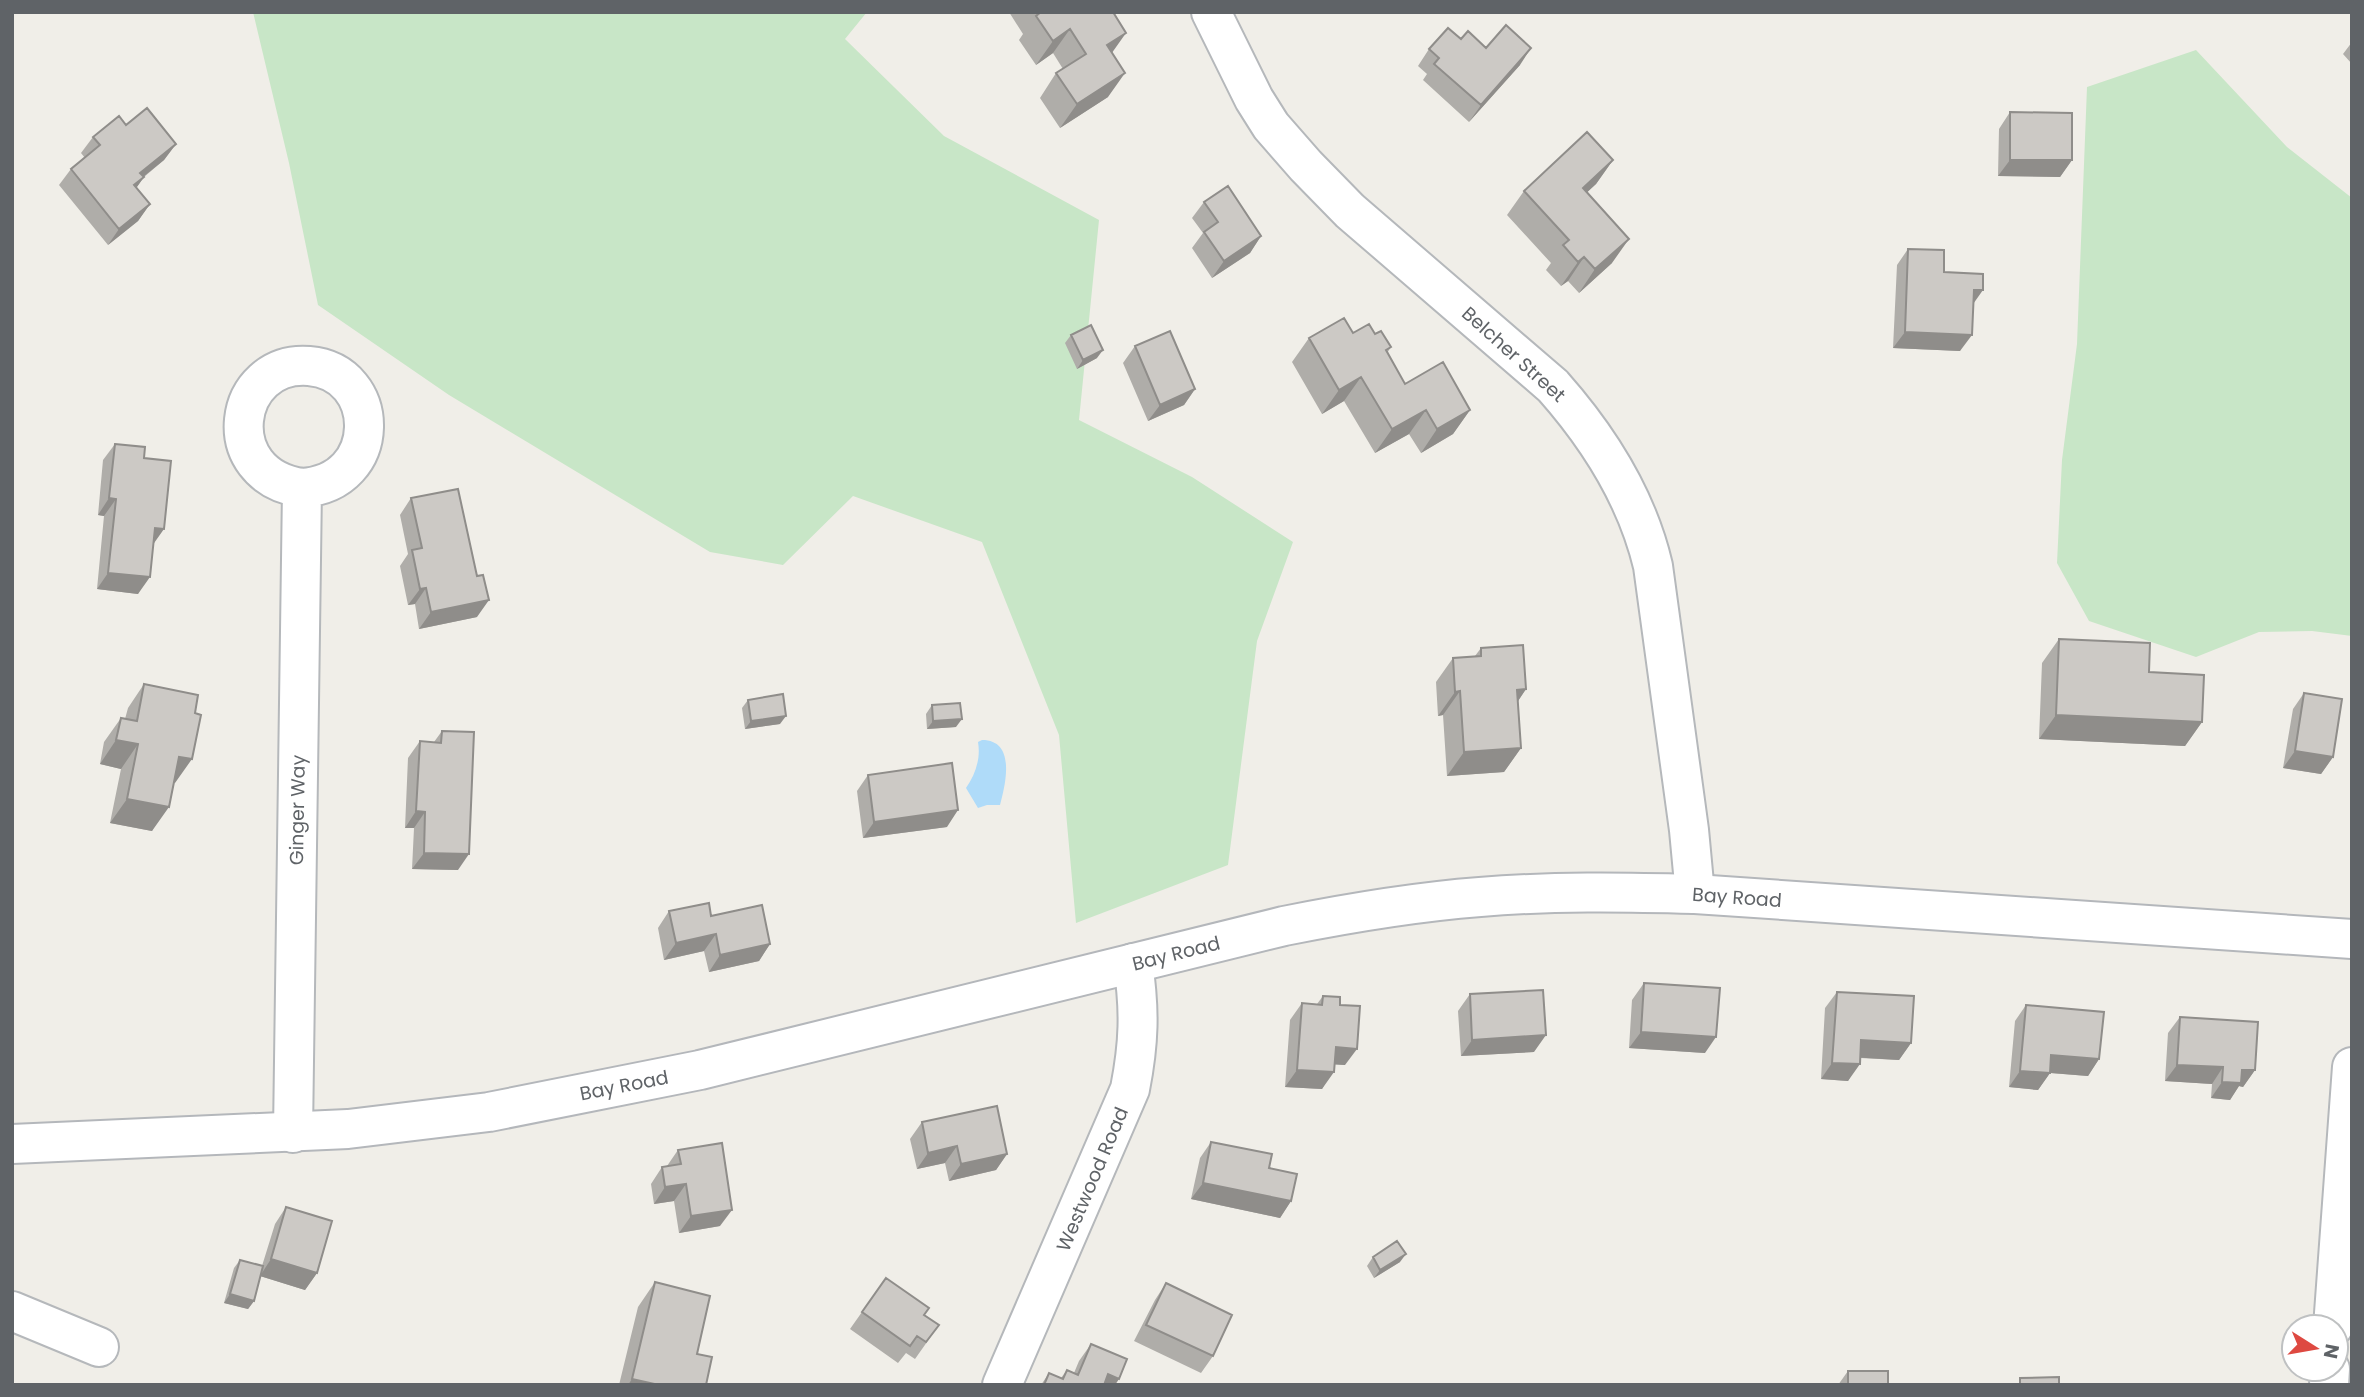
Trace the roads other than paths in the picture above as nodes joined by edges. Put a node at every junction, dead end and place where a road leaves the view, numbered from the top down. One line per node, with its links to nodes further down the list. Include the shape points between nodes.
1 (1211, 12): 3 (street, Belcher Street, via 1254,99 1284,142 1350,211 1553,386 1580,416 1620,479 1653,566)
2 (302, 488): 7 (street, Ginger Way)
3 (1695, 894): 4 (street, Bay Road); 5 (street, Bay Road, via 1543,893 1369,910)
4 (2352, 939)
5 (1133, 963): 7 (street, Bay Road, via 699,1070 489,1112); 12 (street, Westwood Road, via 1139,1016 1130,1089)
6 (2352, 1068): 10 (street)
7 (293, 1133): 8 (street, Bay Road)
8 (12, 1144)
9 (12, 1311): 11 (street)
10 (2334, 1313)
11 (99, 1347)
12 (1002, 1385)

